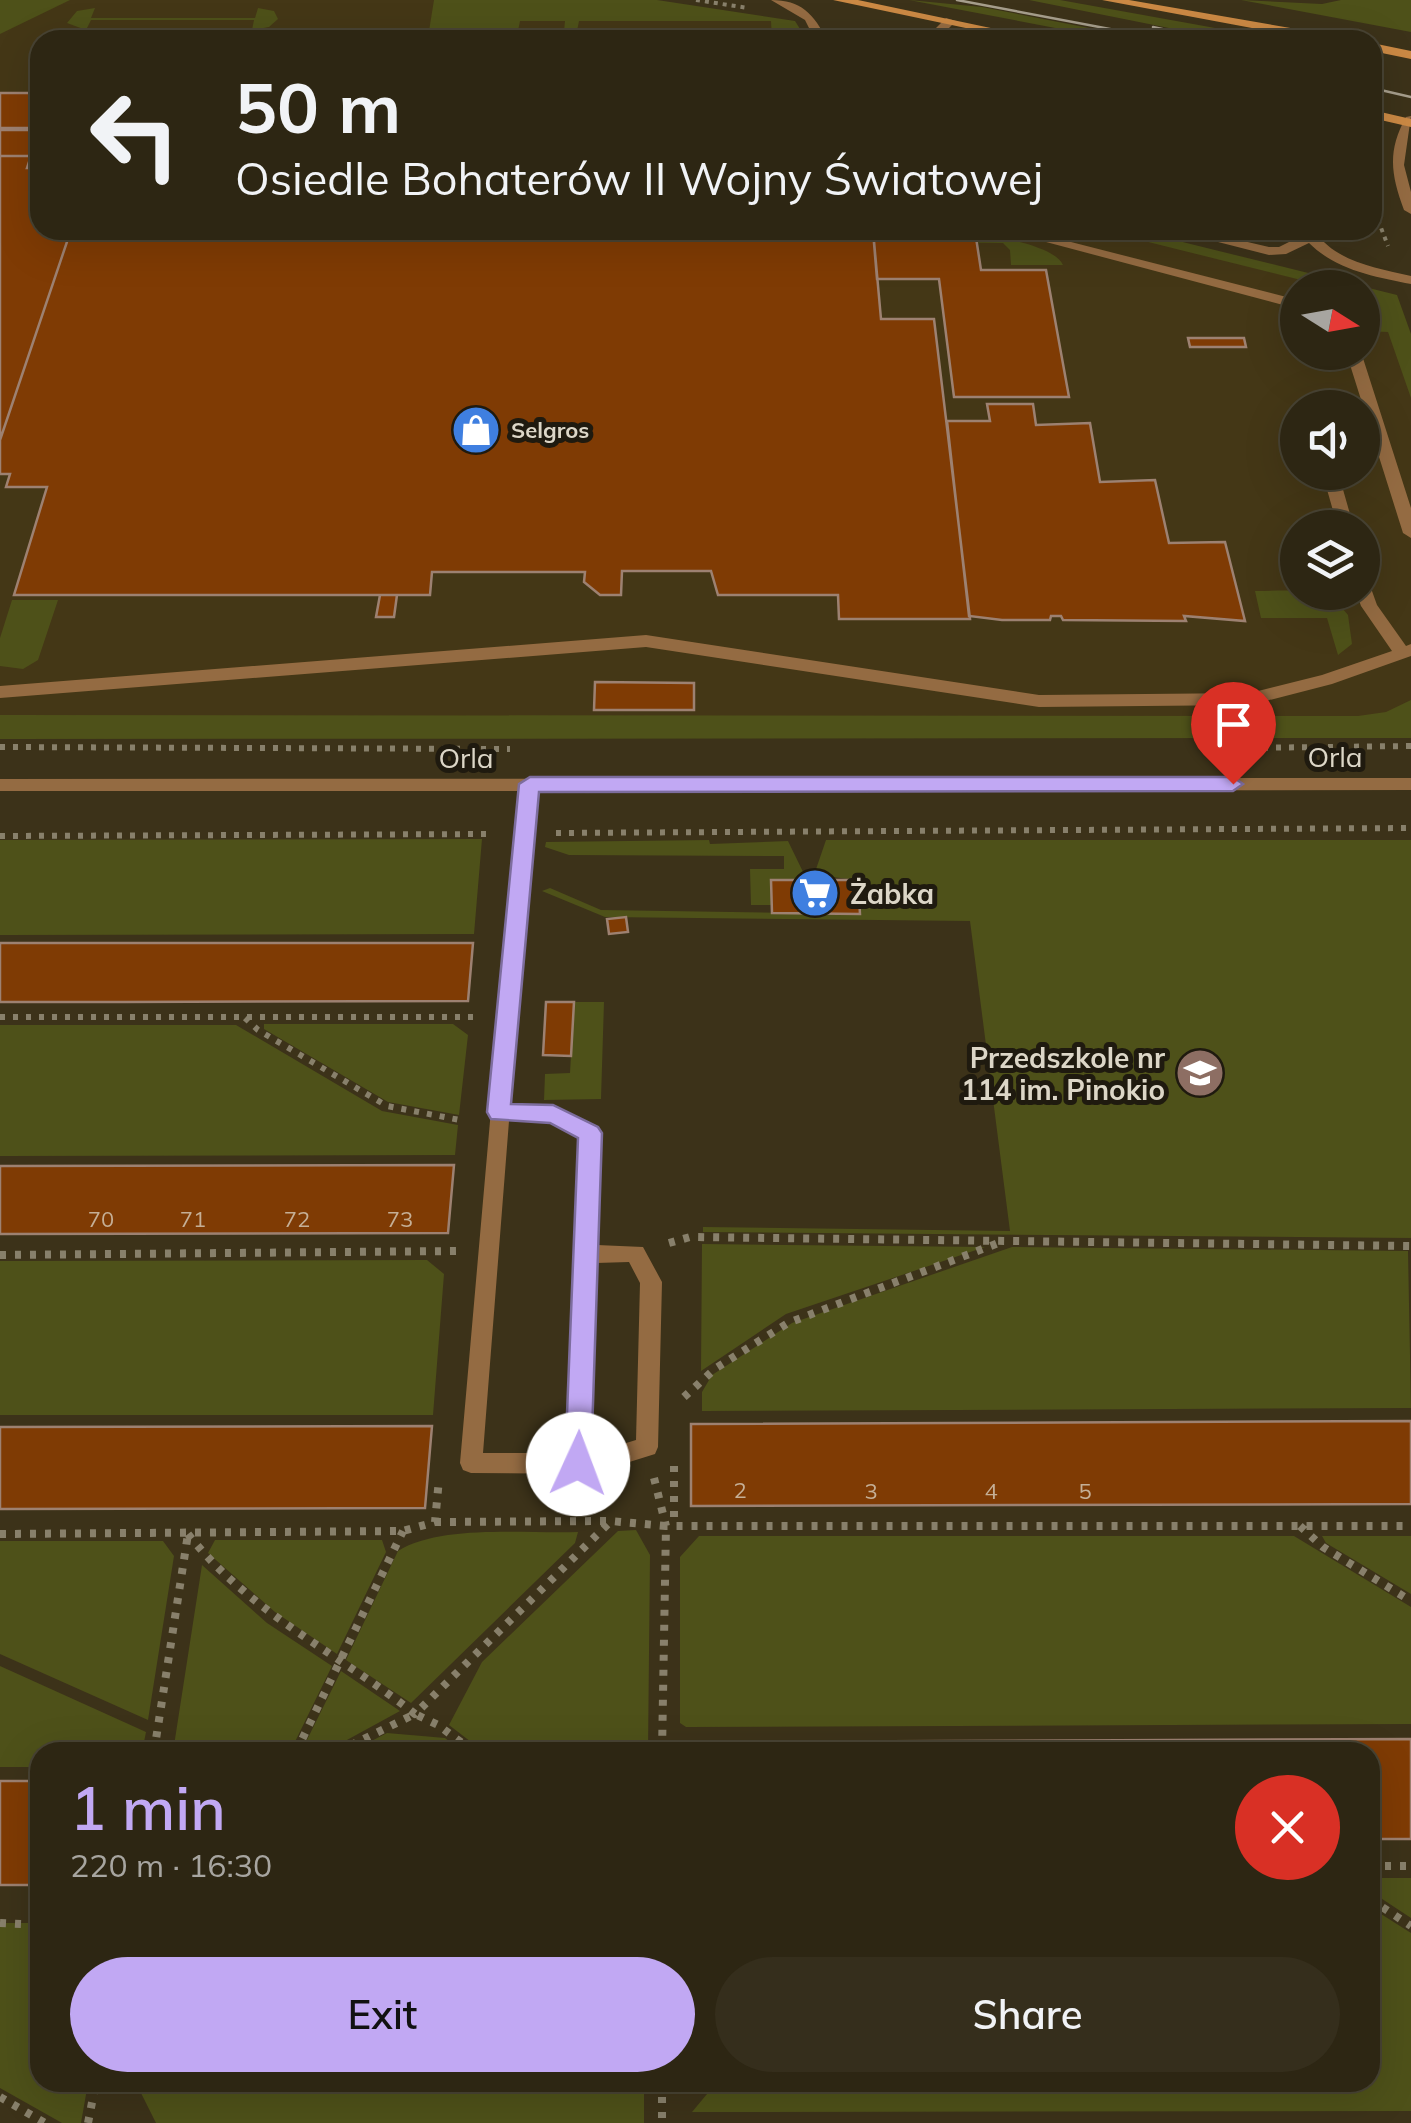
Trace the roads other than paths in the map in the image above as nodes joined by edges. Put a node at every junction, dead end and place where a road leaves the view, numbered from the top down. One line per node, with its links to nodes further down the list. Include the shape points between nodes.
1 (777, 0): 6 (street, via 810,18)
2 (839, 0): 5 (main road)
3 (1108, 0): 4 (main road)
4 (1173, 5): 9 (main road)
5 (950, 21): 7 (street); 8 (main road)
6 (816, 30)
7 (941, 30)
8 (994, 30)
9 (1289, 30)
10 (1382, 49): 11 (main road)
11 (1411, 55)
12 (1382, 116): 13 (main road)
13 (1410, 122): 14 (street, via 1395,169)
14 (1411, 210)
15 (1047, 240): 20 (street)
16 (1221, 240): 17 (street, via 1269,251)
17 (1298, 240)
18 (1318, 240): 19 (street, via 1366,270)
19 (1411, 280)
20 (1280, 300)
21 (1359, 370): 22 (street)
22 (1411, 533)
23 (1372, 610): 24 (street)
24 (1406, 650): 25 (street, via 1250,699 1039,701 646,641)
25 (0, 692)
26 (0, 784): 27 (street, Orla)
27 (530, 784): 28 (street, Orla); 29 (street)
28 (1411, 784)
29 (499, 1112): 30 (street, via 553,1114 590,1133); 31 (street, via 471,1463)
30 (586, 1254): 31 (street); 31 (street, via 635,1254 651,1282 646,1447)
31 (578, 1464)

